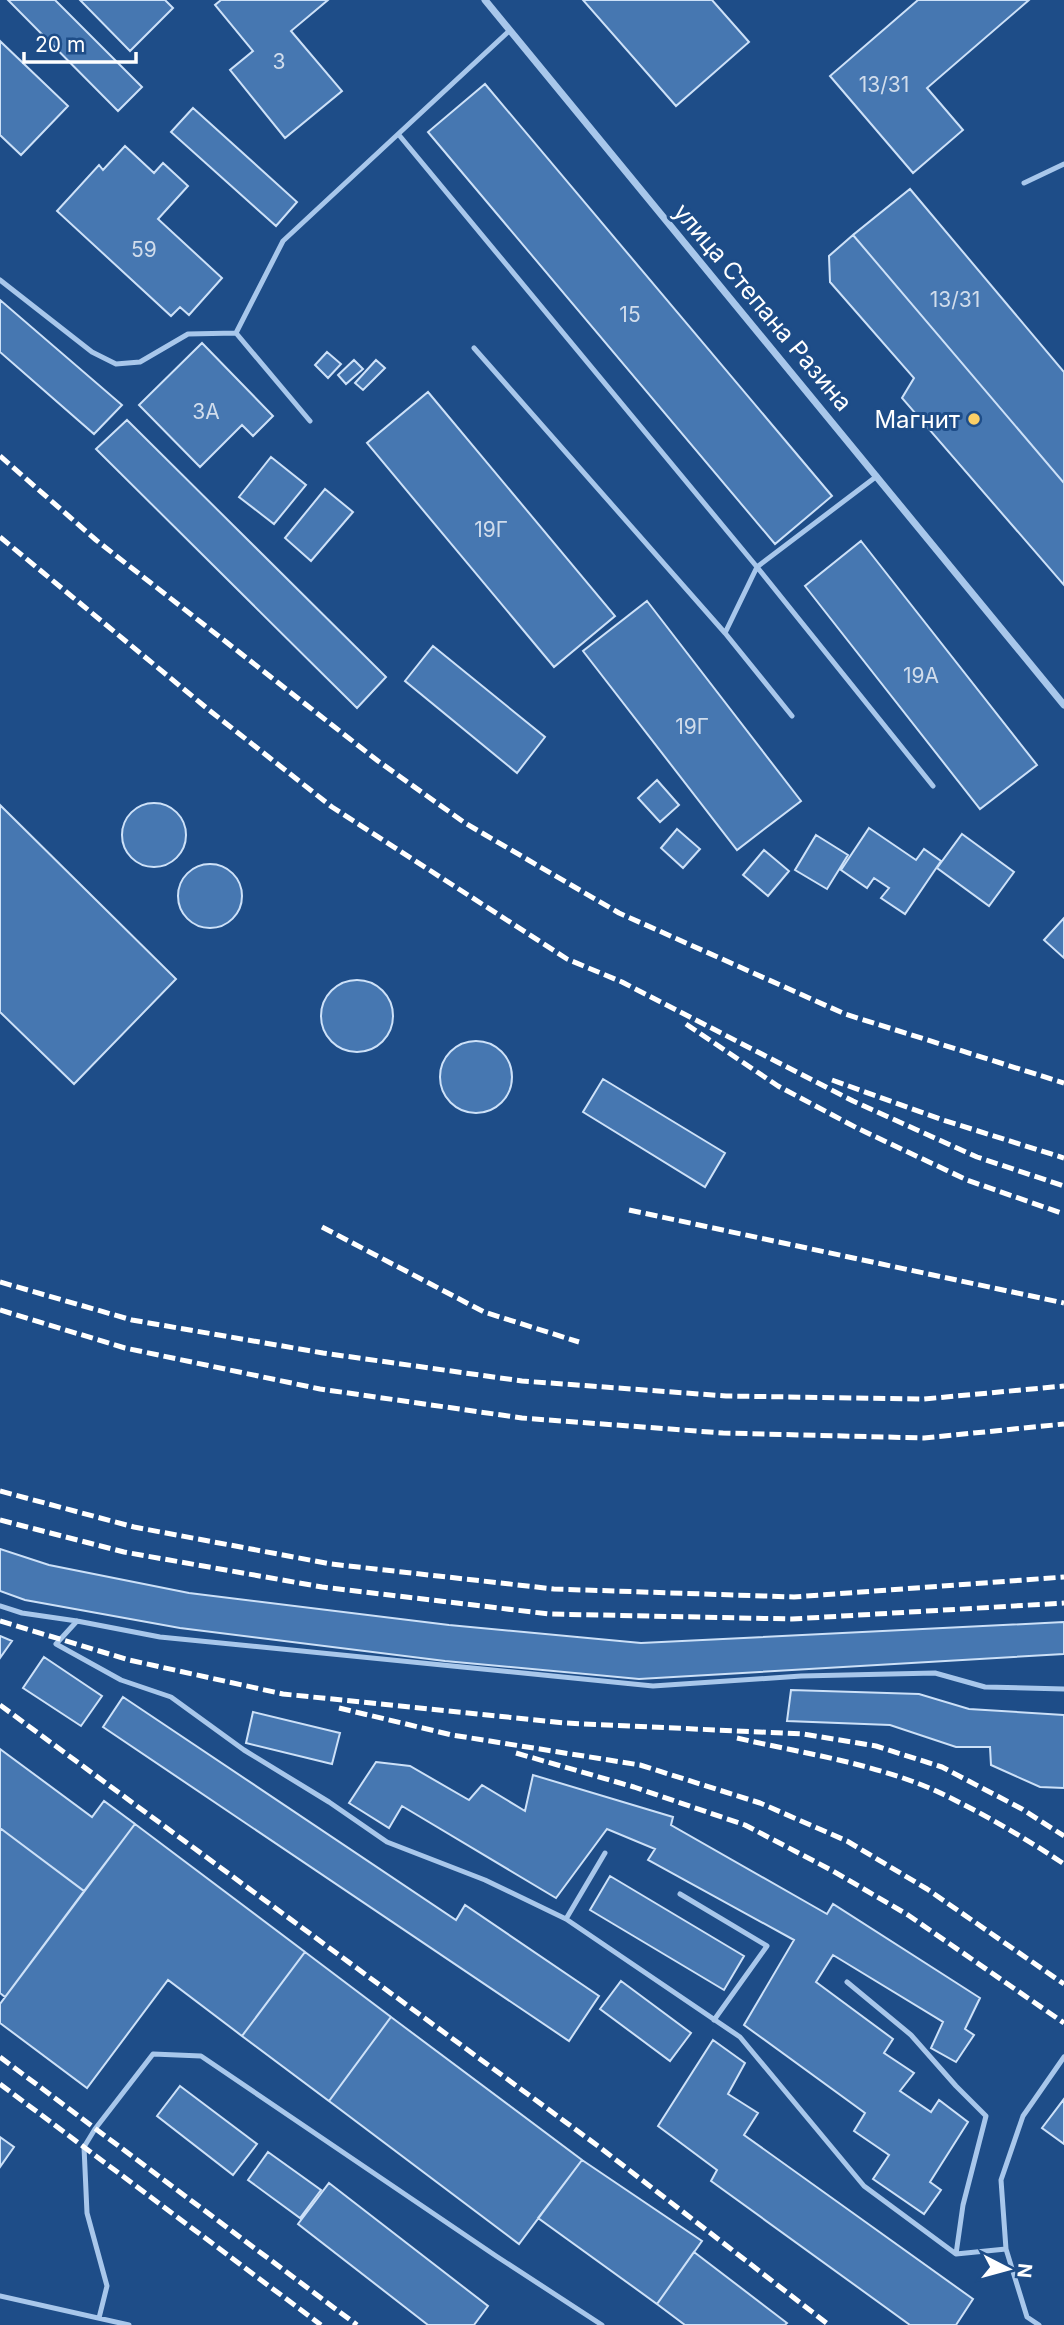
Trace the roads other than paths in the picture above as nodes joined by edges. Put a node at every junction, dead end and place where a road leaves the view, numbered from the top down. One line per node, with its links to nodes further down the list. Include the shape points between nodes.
1 (485, 0): 2 (street, улица Степана Разина)
2 (509, 30): 3 (lane); 10 (street, улица Степана Разина)
3 (398, 135): 7 (lane, via 283,241); 11 (lane)
4 (1064, 164): 5 (lane)
5 (1024, 183)
6 (0, 280): 7 (lane, via 92,352 116,364 140,362 188,334)
7 (236, 333): 9 (lane)
8 (474, 348): 12 (lane)
9 (310, 421)
10 (877, 476): 11 (lane); 13 (street, улица Степана Разина)
11 (757, 567): 12 (lane); 15 (lane)
12 (725, 633): 14 (lane)
13 (1064, 705)
14 (792, 716)
15 (933, 786)
16 (0, 1606): 17 (lane)
17 (77, 1621): 18 (lane, via 160,1637 653,1686 935,1673 985,1687); 21 (lane, via 56,1644 121,1681 172,1697 244,1750 387,1842 485,1880)
18 (1064, 1689)
19 (605, 1853): 21 (lane)
20 (680, 1894): 23 (lane, via 768,1946)
21 (566, 1919): 23 (lane)
22 (846, 1982): 26 (lane, via 911,2035 986,2116 963,2205)
23 (714, 2020): 26 (lane, via 740,2037 864,2186)
24 (1064, 2057): 25 (lane, via 1023,2116 1001,2180)
25 (1006, 2249): 26 (lane); 31 (lane, via 1027,2316)
26 (956, 2254)
27 (0, 2296): 28 (lane)
28 (99, 2318): 29 (lane); 30 (lane, via 107,2286 87,2213 84,2147 153,2054 201,2056)
29 (129, 2325)
30 (602, 2325)
31 (1039, 2325)

